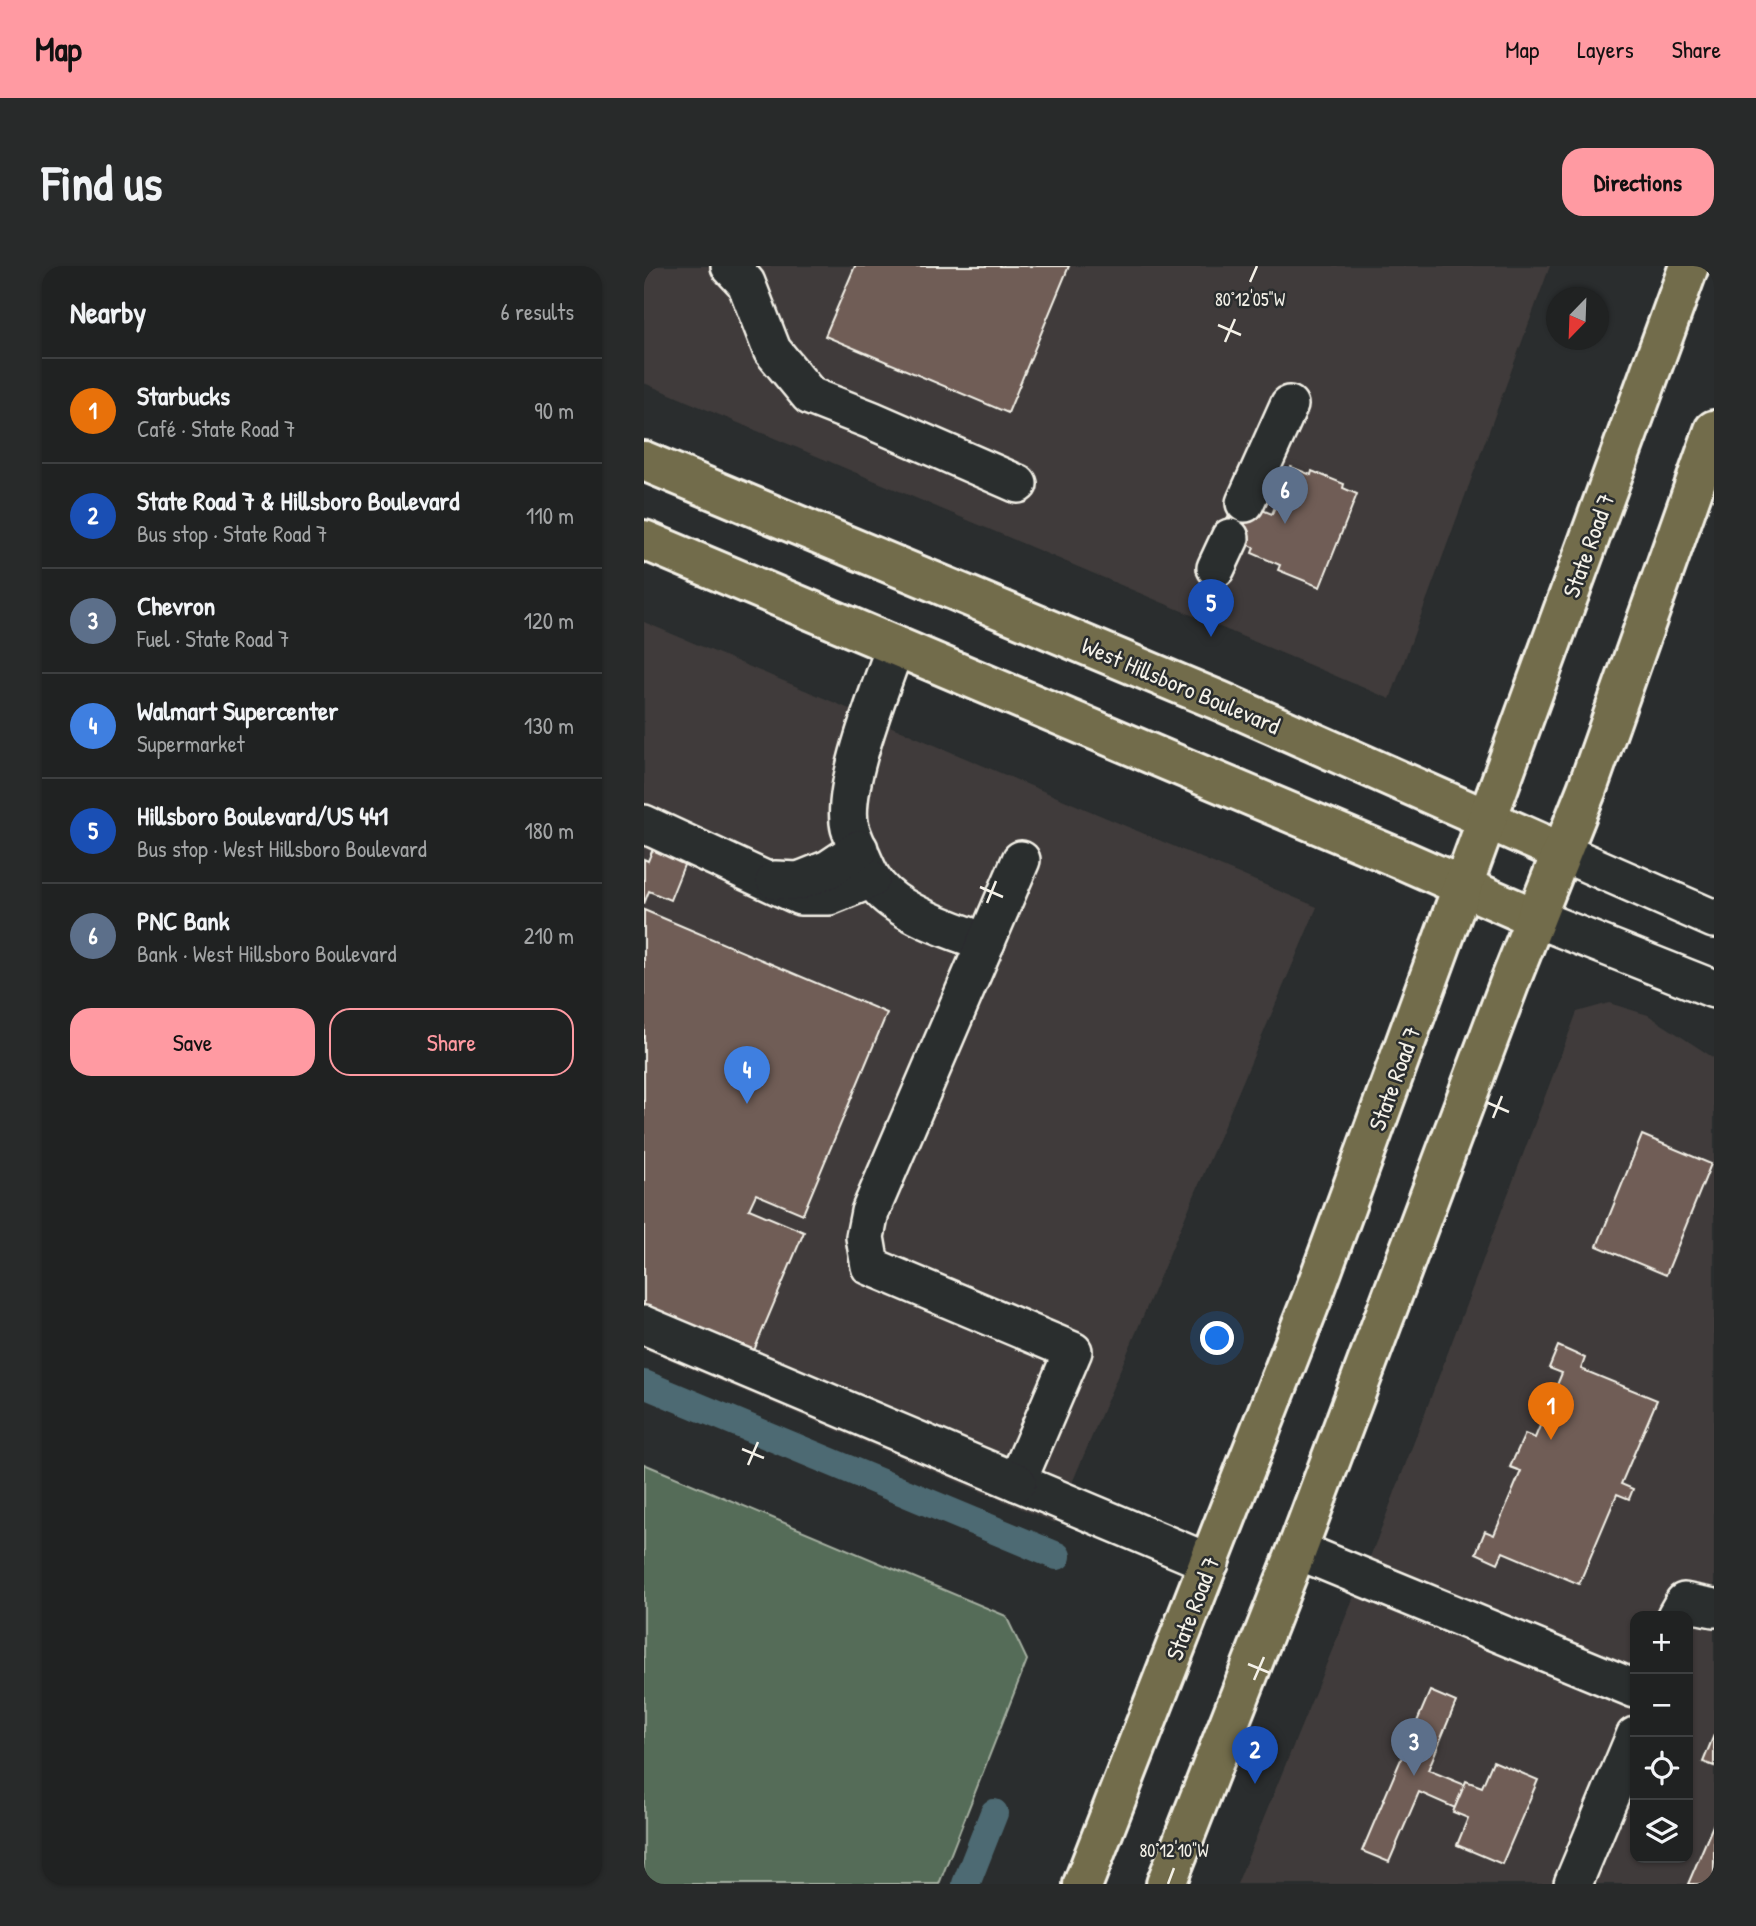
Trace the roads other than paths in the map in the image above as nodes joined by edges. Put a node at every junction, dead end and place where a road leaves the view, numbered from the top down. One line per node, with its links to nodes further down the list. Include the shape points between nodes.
1 (730, 266): 6 (street, via 746,283 772,350 810,396)
2 (1689, 266): 10 (main road, State Road 7)
3 (1289, 405): 7 (street)
4 (1714, 430): 12 (main road)
5 (644, 461): 10 (main road, West Hillsboro Boulevard, via 1211,698)
6 (1018, 484)
7 (1245, 503)
8 (644, 540): 9 (main road)
9 (895, 647): 14 (street, via 850,790 849,826); 15 (main road)
10 (1488, 820): 12 (main road, West Hillsboro Boulevard); 15 (main road, State Road 7)
11 (644, 824): 14 (street, via 767,880 799,881 829,869)
12 (1562, 852): 16 (main road); 17 (street, West Hillsboro Boulevard)
13 (1021, 860): 18 (street)
14 (865, 864): 18 (street, via 886,895 915,913)
15 (1465, 886): 16 (main road); 23 (main road, State Road 7)
16 (1535, 918): 19 (street); 22 (main road)
17 (1714, 919)
18 (986, 942): 21 (street, via 870,1212 865,1237 870,1266 1073,1351)
19 (1714, 989)
20 (644, 1325): 21 (street)
21 (1017, 1482): 23 (street)
22 (1297, 1550): 26 (street); 29 (main road)
23 (1210, 1563): 28 (main road, State Road 7)
24 (1714, 1608): 25 (street, via 1684,1602)
25 (1679, 1611)
26 (1630, 1687)
27 (1635, 1737): 30 (street)
28 (1083, 1884)
29 (1166, 1884)
30 (1573, 1884)

